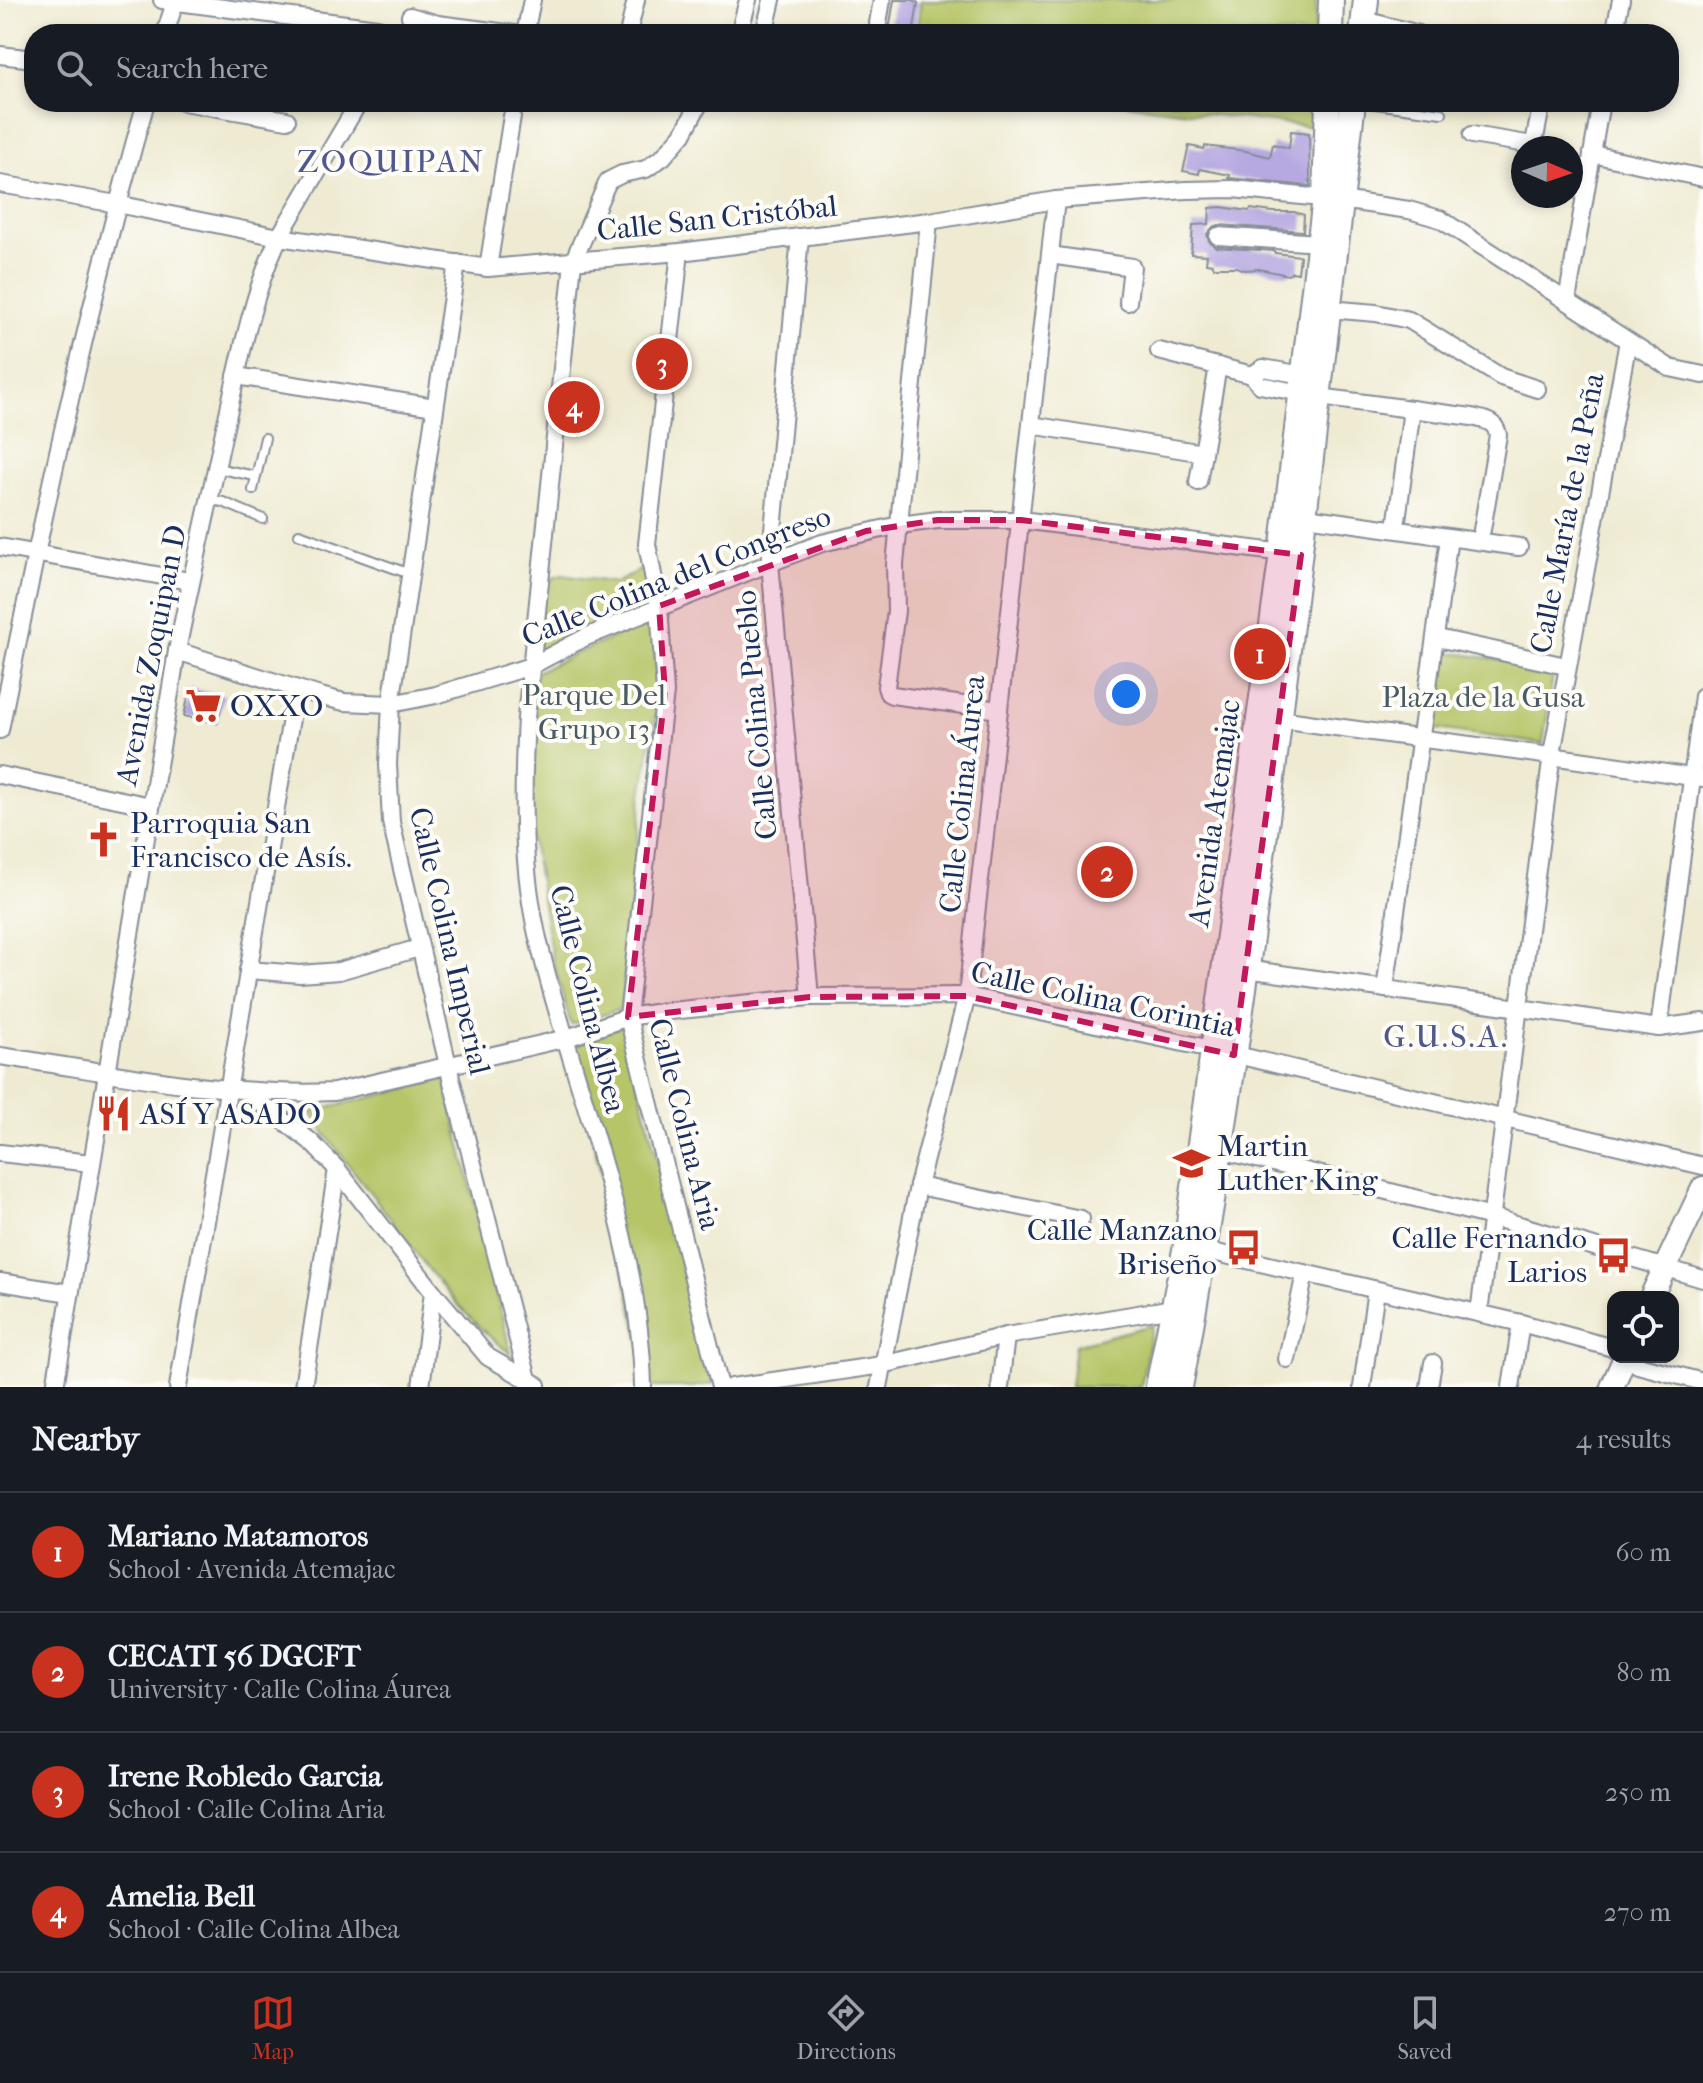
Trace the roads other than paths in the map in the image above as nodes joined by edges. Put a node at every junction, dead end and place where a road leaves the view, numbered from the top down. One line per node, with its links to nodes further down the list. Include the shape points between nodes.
1 (417, 0): 10 (street)
2 (532, 0): 16 (street)
3 (636, 0): 17 (street)
4 (748, 0): 18 (street)
5 (772, 0): 19 (street)
6 (882, 0): 20 (street)
7 (1331, 0): 21 (main road)
8 (1621, 0): 23 (street)
9 (168, 1): 12 (street); 13 (street)
10 (410, 16): 14 (street); 15 (street)
11 (1364, 18): 22 (street)
12 (166, 24)
13 (346, 24)
14 (405, 24)
15 (438, 24)
16 (527, 24)
17 (630, 24)
18 (742, 24)
19 (766, 24)
20 (878, 24)
21 (1330, 24)
22 (1385, 24)
23 (1616, 24)
24 (0, 55): 25 (street)
25 (24, 58)
26 (143, 112): 46 (street)
27 (241, 112): 37 (street)
28 (353, 112): 49 (street, Avenida Zoquipan D)
29 (695, 112): 54 (street, Calle Colina Albea, via 663,157 646,169 608,181)
30 (1329, 112): 44 (main road, Avenida Atemajac)
31 (1351, 112): 44 (main road, Avenida Atemajac)
32 (1435, 112): 35 (lane)
33 (1540, 112): 39 (street)
34 (1599, 112): 41 (street)
35 (1442, 113)
36 (512, 116): 56 (street)
37 (287, 120)
38 (1472, 135): 40 (street)
39 (1535, 136)
40 (1511, 142)
41 (1592, 154): 42 (street); 57 (street)
42 (1703, 178)
43 (0, 184): 46 (street, Calle San Cristóbal)
44 (1333, 199): 45 (street, Calle San Cristóbal, via 1202,189); 51 (main road, Avenida Atemajac); 57 (street, Calle San Cristóbal, via 1440,219); 59 (main road, Avenida Atemajac)
45 (1056, 200): 47 (street, Calle San Cristóbal); 53 (street, Calle Colina Áurea)
46 (117, 204): 49 (street, Calle San Cristóbal); 87 (street)
47 (929, 221): 50 (street, Calle San Cristóbal); 81 (street)
48 (1218, 236): 51 (street)
49 (279, 237): 55 (street, Calle San Cristóbal); 64 (street, Avenida Zoquipan D)
50 (800, 237): 52 (street, Calle San Cristóbal); 89 (street, Calle Colina Pueblo)
51 (1319, 243): 65 (main road, Avenida Atemajac)
52 (680, 252): 54 (street, Calle San Cristóbal); 92 (street, Calle Colina Aria, via 647,544)
53 (1050, 255): 58 (street, via 1132,267); 69 (street, Calle Colina Áurea)
54 (573, 262): 56 (street, Calle San Cristóbal); 95 (street, Calle Colina Albea)
55 (457, 263): 56 (street, Calle San Cristóbal); 67 (street, Calle Colina Imperial)
56 (488, 268)
57 (1567, 301): 60 (street, Calle San Cristóbal)
58 (1128, 302)
59 (1329, 309): 65 (main road, Avenida Atemajac); 66 (street, via 1409,320 1501,377)
60 (1628, 341): 63 (street, Calle San Cristóbal, via 1670,368); 96 (street, Calle María de la Peña)
61 (1159, 351): 62 (street)
62 (1218, 366): 65 (street, via 1252,375 1263,368); 71 (street)
63 (1703, 375)
64 (236, 376): 67 (street); 72 (street, Avenida Zoquipan D)
65 (1308, 388): 68 (street); 77 (main road, Avenida Atemajac); 88 (main road, Avenida Atemajac)
66 (1537, 389)
67 (435, 407): 90 (street, Calle Colina Imperial)
68 (1412, 409): 80 (street); 82 (street, via 1472,417 1497,429)
69 (1031, 425): 71 (street); 79 (street, Calle Colina Áurea)
70 (265, 438): 73 (lane)
71 (1203, 453): 74 (street)
72 (216, 468): 73 (lane); 76 (street, Avenida Zoquipan D)
73 (255, 476): 75 (lane)
74 (1198, 482)
75 (253, 490)
76 (209, 499): 78 (lane); 91 (street, Avenida Zoquipan D)
77 (1306, 517): 84 (street); 88 (main road, Avenida Atemajac)
78 (263, 519)
79 (1021, 520): 81 (street, Calle Colina del Congreso); 88 (street, Calle Colina del Congreso); 100 (street, Calle Colina Áurea)
80 (1397, 520)
81 (899, 525): 89 (street, Calle Colina del Congreso, via 822,543); 100 (street, via 888,693)
82 (1482, 530)
83 (299, 534): 90 (lane)
84 (1449, 538): 86 (street); 93 (street)
85 (0, 547): 87 (street)
86 (1519, 547)
87 (35, 553): 91 (street); 102 (street)
88 (1292, 554): 101 (main road, Avenida Atemajac); 119 (main road, Avenida Atemajac)
89 (770, 563): 92 (street, Calle Colina del Congreso); 113 (street, Calle Colina Pueblo)
90 (411, 574): 99 (street, Calle Colina Imperial)
91 (190, 581): 94 (street, Avenida Zoquipan D)
92 (659, 606): 95 (street, Calle Colina del Congreso); 115 (street, Calle Colina Aria, via 665,692)
93 (1437, 638): 96 (street); 103 (street)
94 (177, 651): 97 (street, Calle Colina del Congreso); 107 (street, Avenida Zoquipan D)
95 (531, 666): 99 (street, Calle Colina del Congreso); 118 (street, Calle Colina Albea, via 522,791 526,857 539,941)
96 (1566, 666): 104 (street, Calle María de la Peña)
97 (296, 689): 99 (street, Calle Colina del Congreso, via 344,702); 110 (street)
98 (1703, 696): 106 (street)
99 (391, 704): 108 (street, Calle Colina Imperial, via 391,822)
100 (999, 710): 112 (street, Calle Colina Áurea)
101 (1280, 719): 103 (street); 109 (main road, Avenida Atemajac)
102 (0, 730)
103 (1419, 740): 104 (street); 111 (street)
104 (1552, 754): 106 (street); 114 (street, Calle María de la Peña)
105 (0, 775): 107 (street)
106 (1697, 778): 117 (street)
107 (151, 806): 122 (street, Avenida Zoquipan D)
108 (419, 948): 110 (street, via 339,971); 121 (street, Calle Colina Imperial)
109 (1246, 969): 111 (street); 119 (main road, Avenida Atemajac)
110 (248, 970): 123 (street)
111 (1385, 989): 114 (street)
112 (967, 996): 113 (street, Calle Colina Corintia); 119 (street, Calle Colina Corintia); 131 (street, Calle Colina Áurea)
113 (810, 997): 115 (street, Calle Colina Corintia)
114 (1521, 1008): 117 (street); 125 (street, Calle María de la Peña)
115 (628, 1017): 118 (street, Calle Colina Corintia); 162 (street, Calle Colina Aria)
116 (1703, 1022): 117 (street)
117 (1659, 1028)
118 (567, 1038): 121 (street, Calle Colina Corintia); 161 (street, Calle Colina Albea, via 631,1273)
119 (1224, 1052): 125 (street, Calle Colina Corintia); 126 (main road, Avenida Atemajac); 135 (main road, Avenida Atemajac)
120 (0, 1056): 122 (street, Calle Colina Corintia)
121 (448, 1065): 124 (street, Calle Colina Corintia, via 334,1092); 156 (street, Calle Colina Imperial)
122 (109, 1072): 123 (street, Calle Colina Corintia); 128 (street, Avenida Zoquipan D)
123 (228, 1091): 124 (street, Calle Colina Corintia); 158 (street)
124 (250, 1091): 130 (street)
125 (1506, 1119): 129 (street, Calle Colina Corintia); 133 (street, Calle María de la Peña)
126 (1220, 1150): 133 (street); 135 (main road, Avenida Atemajac)
127 (0, 1153): 128 (street)
128 (91, 1163): 143 (street, Avenida Zoquipan D)
129 (1703, 1166)
130 (337, 1169): 142 (street); 159 (street)
131 (918, 1186): 134 (street); 153 (street, Calle Colina Áurea)
132 (1701, 1195): 136 (street)
133 (1492, 1217): 136 (street); 145 (street, Calle María de la Peña)
134 (1081, 1219)
135 (1195, 1248): 137 (street); 144 (main road, Avenida Atemajac)
136 (1663, 1269): 138 (street); 141 (street)
137 (1305, 1273): 140 (street); 149 (street)
138 (1703, 1279)
139 (0, 1282): 143 (street)
140 (1376, 1290): 145 (street); 168 (street)
141 (1654, 1291)
142 (433, 1292): 156 (street, via 488,1357); 160 (street)
143 (70, 1293): 157 (street, Avenida Zoquipan D)
144 (1184, 1306): 147 (street); 166 (main road, Avenida Atemajac); 167 (main road, Avenida Atemajac)
145 (1479, 1313): 146 (street)
146 (1521, 1323): 148 (street); 170 (street)
147 (1006, 1336): 153 (street); 165 (street)
148 (1607, 1346)
149 (1287, 1359)
150 (1433, 1363): 169 (street)
151 (1623, 1363): 171 (street)
152 (1635, 1363): 154 (street)
153 (882, 1365): 155 (street); 164 (street, Calle Colina Áurea)
154 (1703, 1382)
155 (753, 1385): 163 (street)
156 (534, 1386)
157 (55, 1387)
158 (178, 1387)
159 (303, 1387)
160 (421, 1387)
161 (643, 1387)
162 (720, 1387)
163 (732, 1387)
164 (879, 1387)
165 (1000, 1387)
166 (1158, 1387)
167 (1180, 1387)
168 (1362, 1387)
169 (1429, 1387)
170 (1511, 1387)
171 (1612, 1387)

